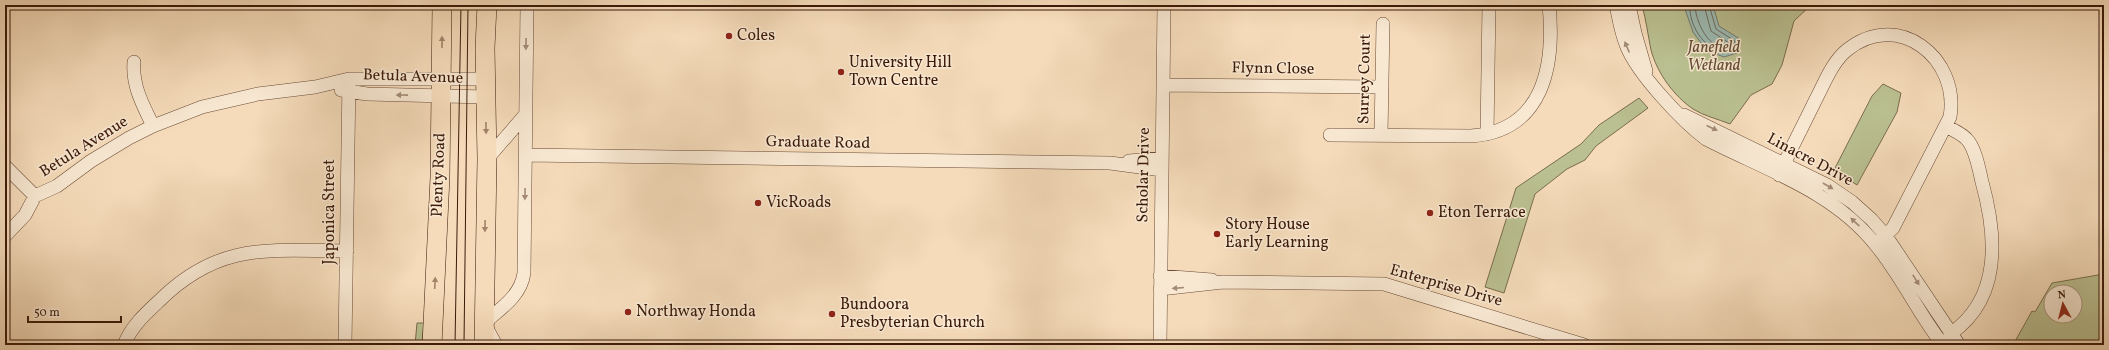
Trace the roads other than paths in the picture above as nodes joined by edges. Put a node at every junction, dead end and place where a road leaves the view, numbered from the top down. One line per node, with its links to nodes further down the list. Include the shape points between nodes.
1 (442, 5): 14 (highway, Plenty Road, one-way to 1)
2 (487, 5): 16 (highway)
3 (527, 5): 17 (street, one-way to 17)
4 (1164, 5): 13 (street, Scholar Drive)
5 (1489, 5): 20 (street)
6 (1549, 5): 20 (street, via 1550,51 1541,92 1520,118)
7 (1616, 5): 11 (street, Linacre Drive, one-way to 7, via 1638,68 1627,47)
8 (1629, 5): 11 (street, Linacre Drive, via 1638,46)
9 (1383, 24): 15 (street, Surrey Court)
10 (134, 62): 18 (street, via 136,88)
11 (1649, 79): 27 (street, Linacre Drive, via 1677,111)
12 (349, 85): 14 (street, Betula Avenue, via 366,94); 18 (street, Betula Avenue, via 285,89 232,99 202,107); 31 (street, Japonica Street)
13 (1163, 85): 15 (street, Flynn Close); 25 (street, Scholar Drive)
14 (441, 87): 16 (street, Betula Avenue); 16 (street, Betula Avenue); 39 (highway, Plenty Road, one-way to 14, via 440,177)
15 (1382, 87): 22 (street, Surrey Court)
16 (485, 88): 24 (highway, one-way to 24)
17 (525, 115): 23 (street); 24 (street)
18 (154, 126): 28 (street, Betula Avenue, via 109,149 57,186)
19 (1946, 126): 27 (street, via 1951,109 1950,92 1944,71 1933,54 1921,44 1907,38 1889,35 1870,38 1850,48 1836,62); 30 (street, via 1893,228); 36 (street, via 1965,138 1971,146 1984,190 1993,242 1989,276 1981,300 1967,321)
20 (1487, 134): 22 (street)
21 (1330, 135): 22 (street)
22 (1381, 135)
23 (525, 156): 25 (street, Graduate Road); 35 (street, one-way to 35, via 523,280 512,298)
24 (487, 159): 35 (highway, one-way to 35)
25 (1162, 164): 32 (street, Scholar Drive)
26 (5, 166): 28 (street)
27 (1781, 170): 30 (street, Linacre Drive, via 1841,194 1872,220)
28 (35, 196): 29 (street, Betula Avenue, via 25,215)
29 (5, 236)
30 (1881, 240): 36 (street, Linacre Drive)
31 (347, 251): 37 (street, via 257,251 218,260 200,268 172,288 137,324); 38 (street, Japonica Street)
32 (1160, 276): 33 (street, Enterprise Drive); 34 (street, Scholar Drive)
33 (1223, 282): 34 (street, Enterprise Drive, one-way to 34); 43 (street, Enterprise Drive, via 1384,284)
34 (1160, 289): 42 (street, Scholar Drive)
35 (484, 323): 40 (highway); 41 (street)
36 (1947, 340): 44 (street, Linacre Drive)
37 (124, 345)
38 (345, 345)
39 (432, 345)
40 (484, 345)
41 (496, 345)
42 (1160, 345)
43 (1584, 345)
44 (1958, 345)

